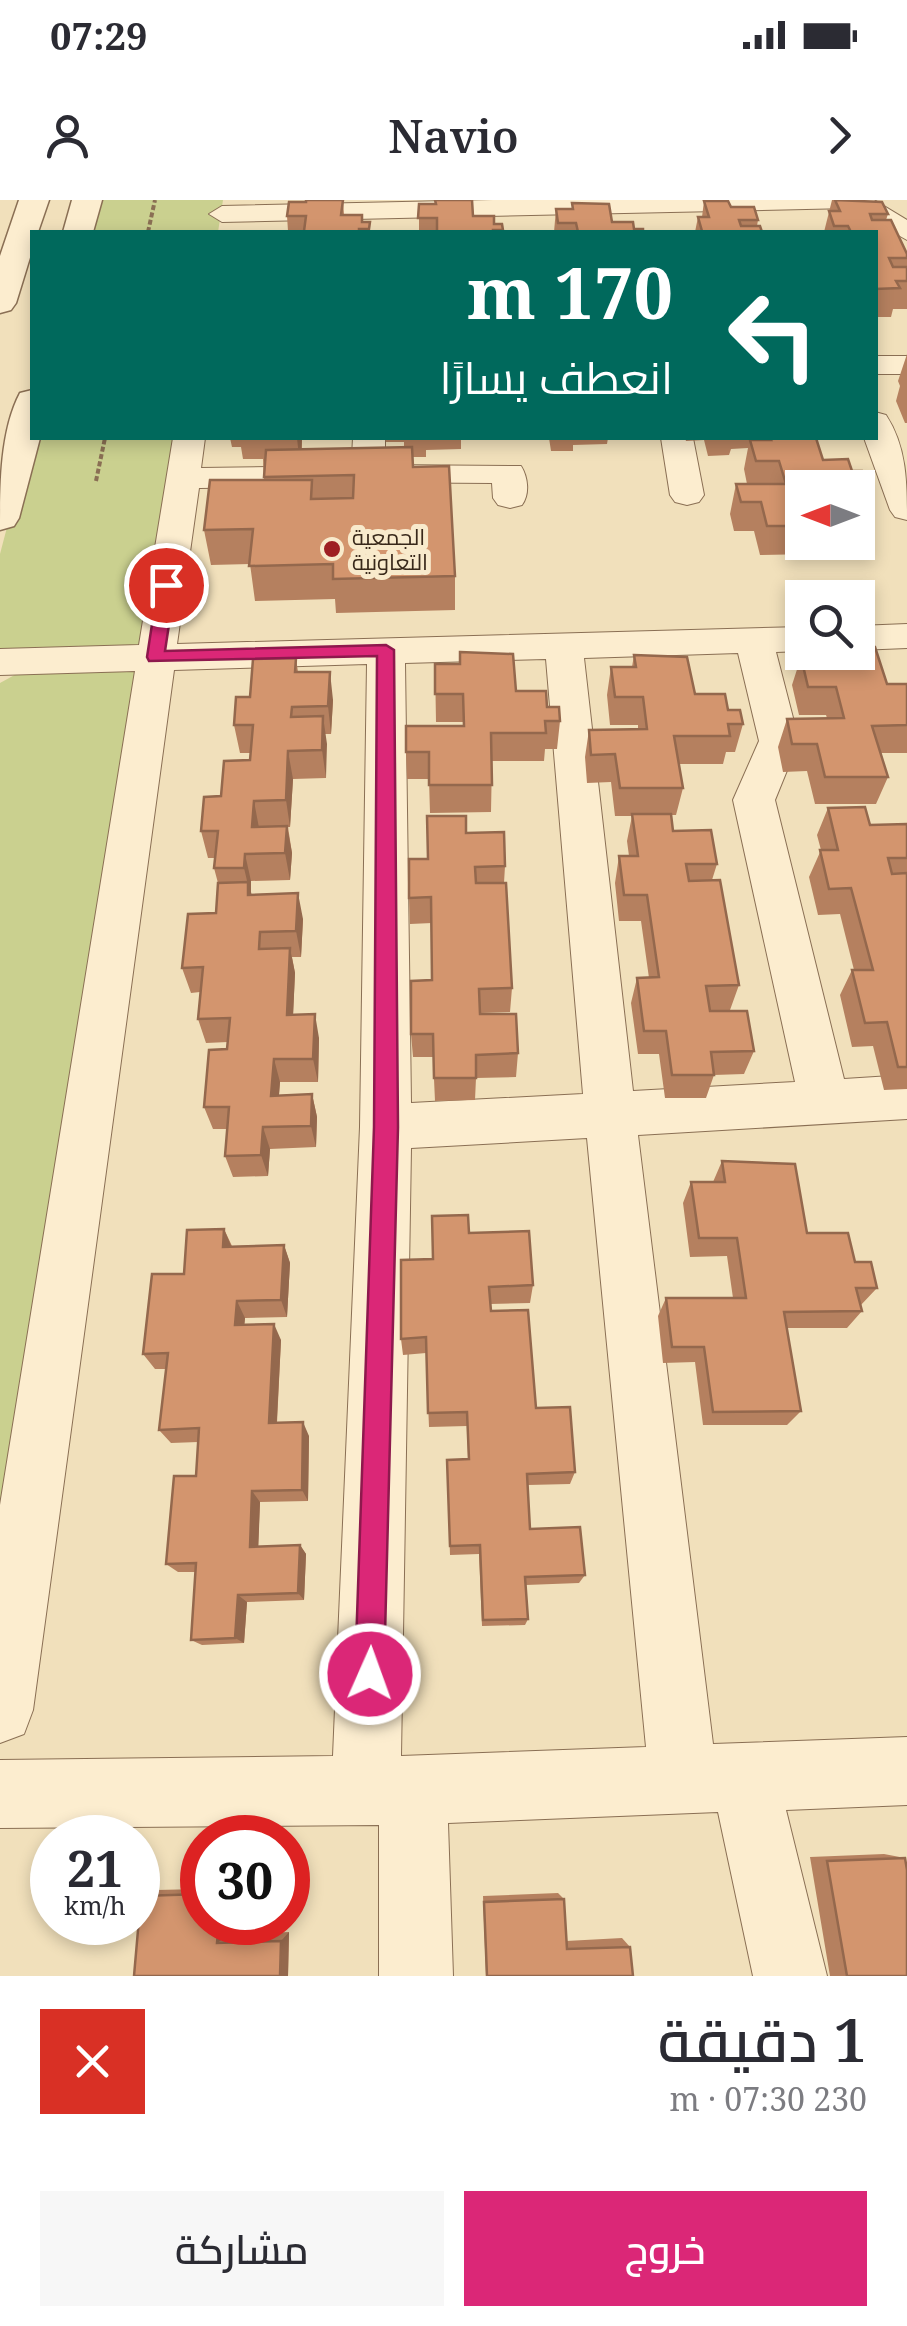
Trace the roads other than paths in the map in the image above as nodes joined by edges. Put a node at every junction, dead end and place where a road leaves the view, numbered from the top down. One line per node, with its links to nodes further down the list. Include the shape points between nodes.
1 (88, 200): 12 (street)
2 (855, 200): 5 (street); 14 (street)
3 (730, 202): 5 (street); 10 (street)
4 (586, 204): 10 (street); 11 (street)
5 (790, 204): 13 (street)
6 (480, 205): 7 (street); 11 (street)
7 (376, 214): 8 (street)
8 (222, 215)
9 (20, 219): 15 (street)
10 (670, 219)
11 (534, 220)
12 (79, 230)
13 (801, 230)
14 (907, 232)
15 (0, 303)
16 (878, 365): 17 (street)
17 (907, 365)
18 (30, 407): 28 (street)
19 (878, 430): 27 (street)
20 (189, 440): 25 (street)
21 (369, 440): 24 (street)
22 (515, 440): 24 (street, via 510,486)
23 (677, 440): 26 (street)
24 (368, 475): 25 (street)
25 (183, 478): 35 (street)
26 (686, 494)
27 (907, 510)
28 (0, 518)
29 (907, 636): 30 (street)
30 (875, 637)
31 (785, 640): 32 (street)
32 (754, 641): 33 (street); 38 (street, via 779,741 754,800)
33 (564, 646): 34 (street); 39 (street)
34 (386, 650): 35 (street); 40 (street)
35 (156, 657): 36 (street); 41 (street)
36 (0, 662)
37 (907, 1097): 38 (street)
38 (825, 1102): 39 (street)
39 (610, 1116): 40 (street); 43 (street)
40 (386, 1127): 44 (street)
41 (0, 1710)
42 (907, 1770): 43 (street)
43 (714, 1778): 44 (street); 47 (street)
44 (389, 1790): 45 (street); 46 (street)
45 (0, 1794)
46 (416, 1976)
47 (790, 1976)

